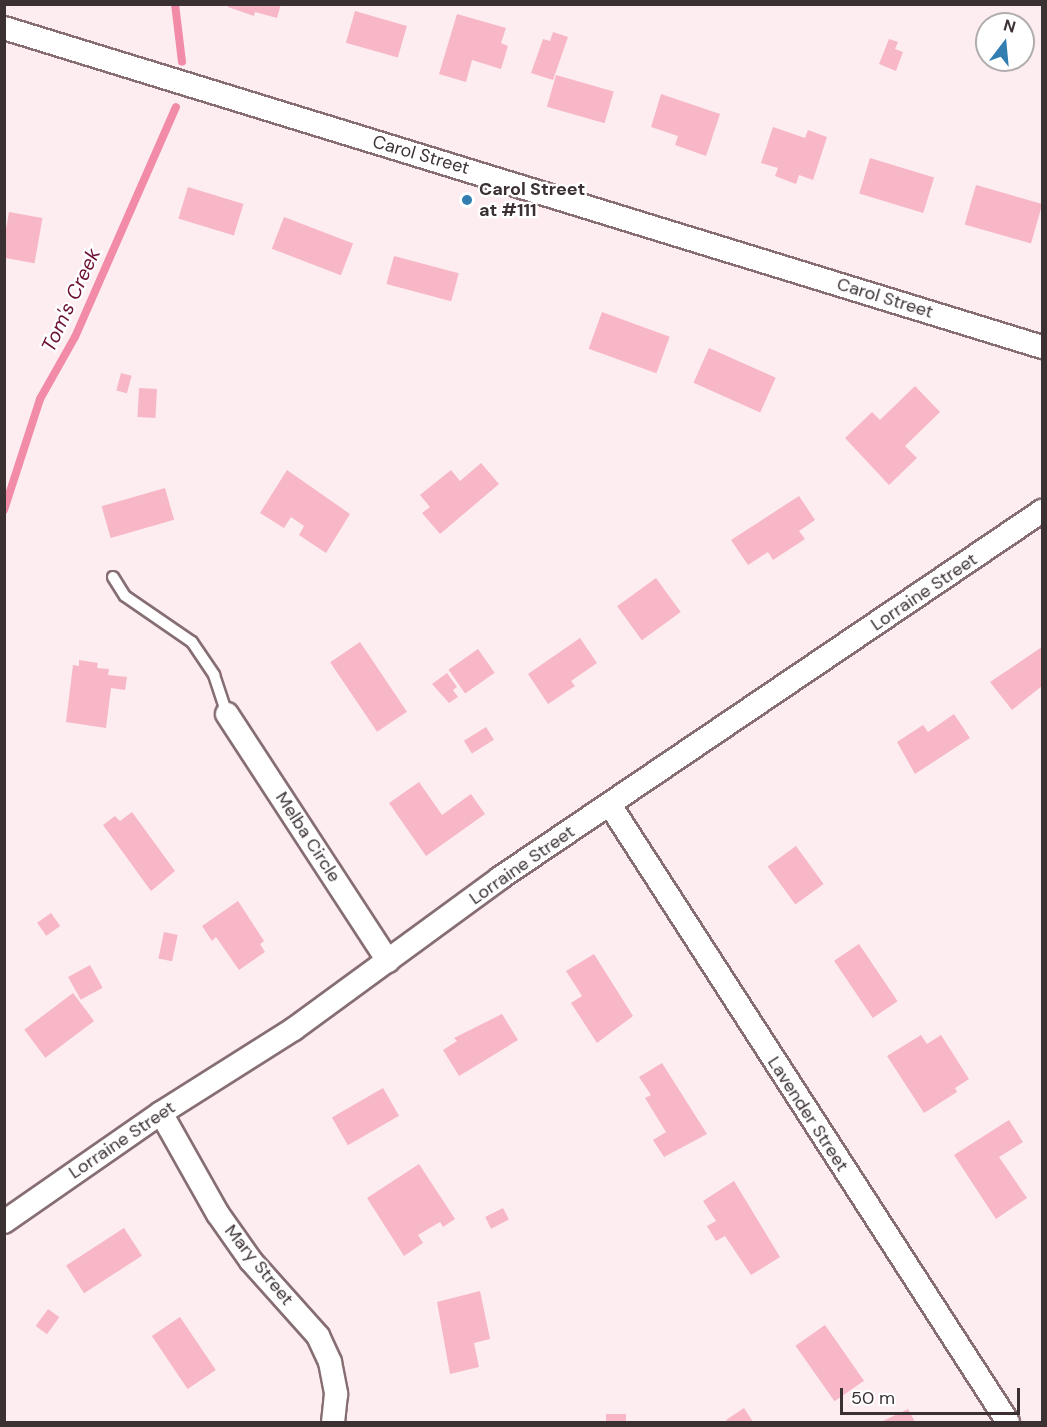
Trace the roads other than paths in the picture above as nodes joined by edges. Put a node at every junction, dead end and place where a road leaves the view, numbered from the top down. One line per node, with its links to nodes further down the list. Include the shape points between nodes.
1 (4, 28): 2 (street, Carol Street)
2 (1042, 347)
3 (1042, 511): 6 (street, Lorraine Street)
4 (113, 578): 5 (lane, via 125,596 192,642 214,675)
5 (227, 714): 7 (street, Melba Circle)
6 (609, 805): 7 (street, Lorraine Street); 11 (street, Lavender Street)
7 (387, 961): 8 (street, Lorraine Street, via 294,1029)
8 (161, 1113): 9 (street, Lorraine Street); 10 (street, Mary Street, via 218,1214 251,1260 318,1336 330,1362 336,1394)
9 (4, 1222)
10 (333, 1422)
11 (1008, 1422)

